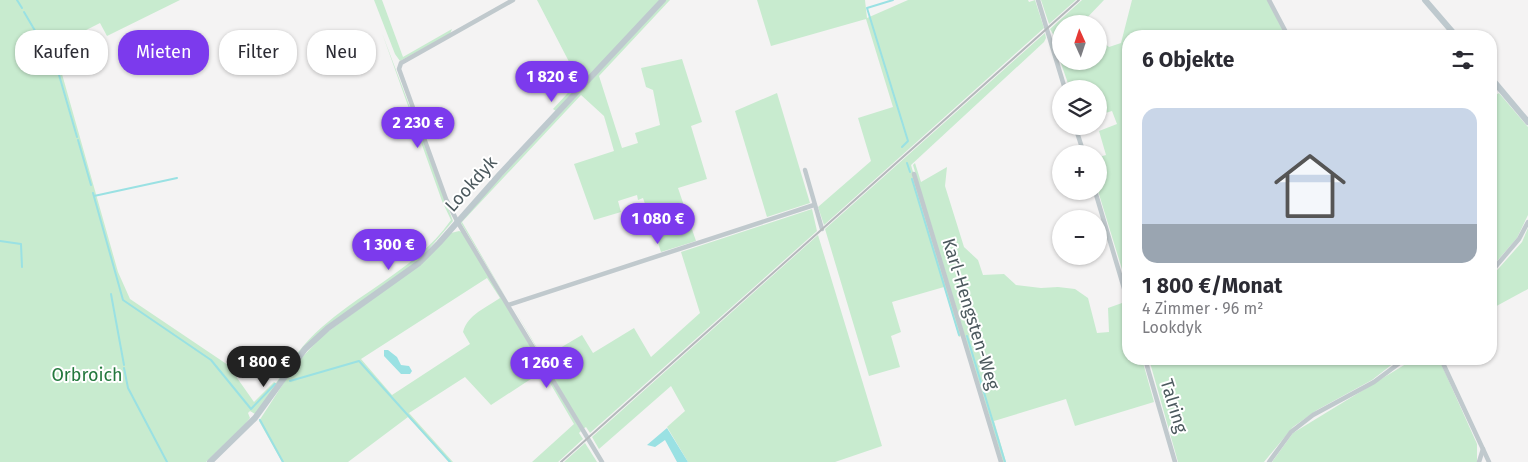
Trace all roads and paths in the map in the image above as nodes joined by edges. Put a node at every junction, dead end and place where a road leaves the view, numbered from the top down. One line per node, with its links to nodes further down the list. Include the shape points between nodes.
1 (513, 0): 15 (street, via 401,63 399,69)
2 (663, 0): 15 (street, Lookdyk)
3 (1038, 0): 8 (street)
4 (1269, 0): 6 (street)
5 (1426, 0): 7 (street)
6 (1285, 30)
7 (1451, 30)
8 (1062, 80)
9 (1497, 85): 10 (street)
10 (1528, 122)
11 (805, 170): 14 (street)
12 (914, 174): 27 (street, Karl-Hengsten-Weg)
13 (1098, 200): 19 (street)
14 (814, 205): 17 (street); 20 (street)
15 (457, 221): 20 (street); 25 (street, Lookdyk, via 419,263 328,328 305,349 255,418)
16 (1528, 222): 18 (street, via 1520,239)
17 (822, 229)
18 (1497, 265)
19 (1122, 282)
20 (508, 305): 26 (street)
21 (1147, 365): 28 (street, Talring)
22 (1398, 365): 29 (street, via 1374,382 1313,415 1291,432)
23 (1444, 365): 24 (street)
24 (1483, 449): 30 (street); 31 (street)
25 (210, 462)
26 (602, 462)
27 (1001, 462)
28 (1175, 462)
29 (1269, 462)
30 (1479, 462)
31 (1489, 462)

